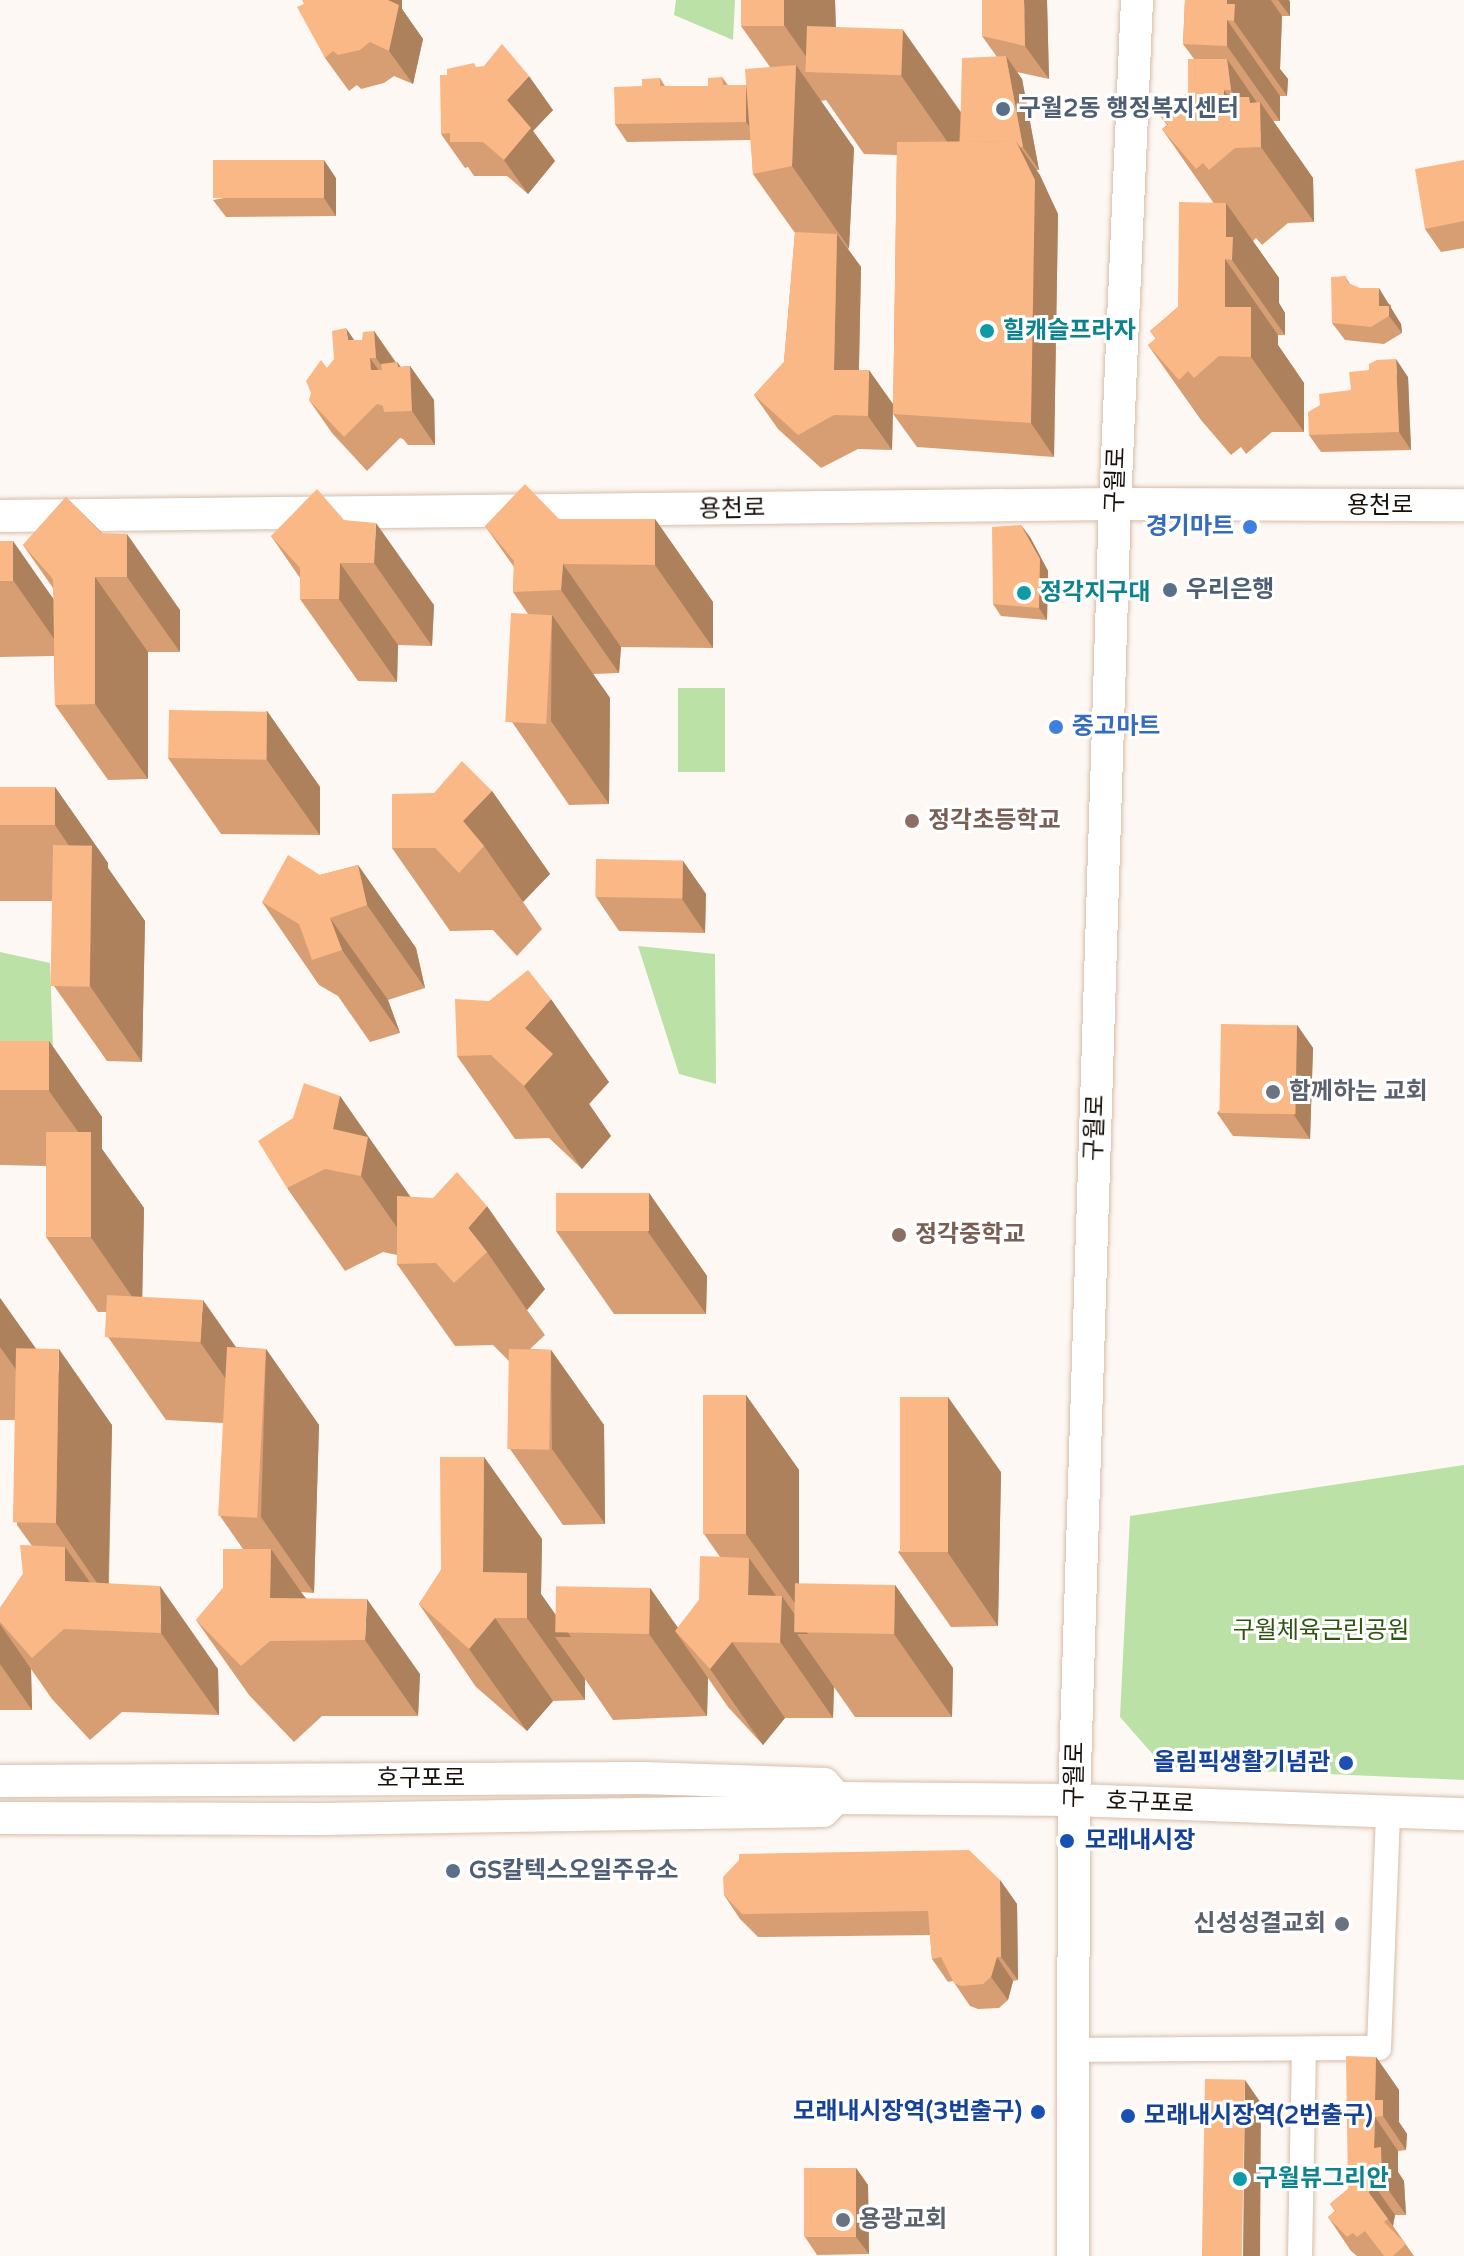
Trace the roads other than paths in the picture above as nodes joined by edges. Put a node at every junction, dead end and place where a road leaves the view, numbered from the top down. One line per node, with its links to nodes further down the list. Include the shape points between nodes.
1 (1137, 0): 2 (main road, 구월로)
2 (1115, 504): 3 (main road, 용천로); 4 (main road, 용천로); 7 (main road, 구월로)
3 (1464, 505)
4 (0, 516)
5 (0, 1781): 6 (main road, 호구포로, via 644,1778 824,1784)
6 (836, 1798): 7 (main road, 호구포로); 10 (main road, 호구포로, via 823,1811)
7 (1074, 1800): 8 (main road, 호구포로); 12 (main road, 구월로)
8 (1388, 1812): 9 (main road, 호구포로); 11 (street, via 1379,2048)
9 (1464, 1814)
10 (0, 1818)
11 (1304, 2049): 12 (street); 14 (street)
12 (1074, 2050): 13 (main road, 구월로)
13 (1073, 2256)
14 (1300, 2256)

